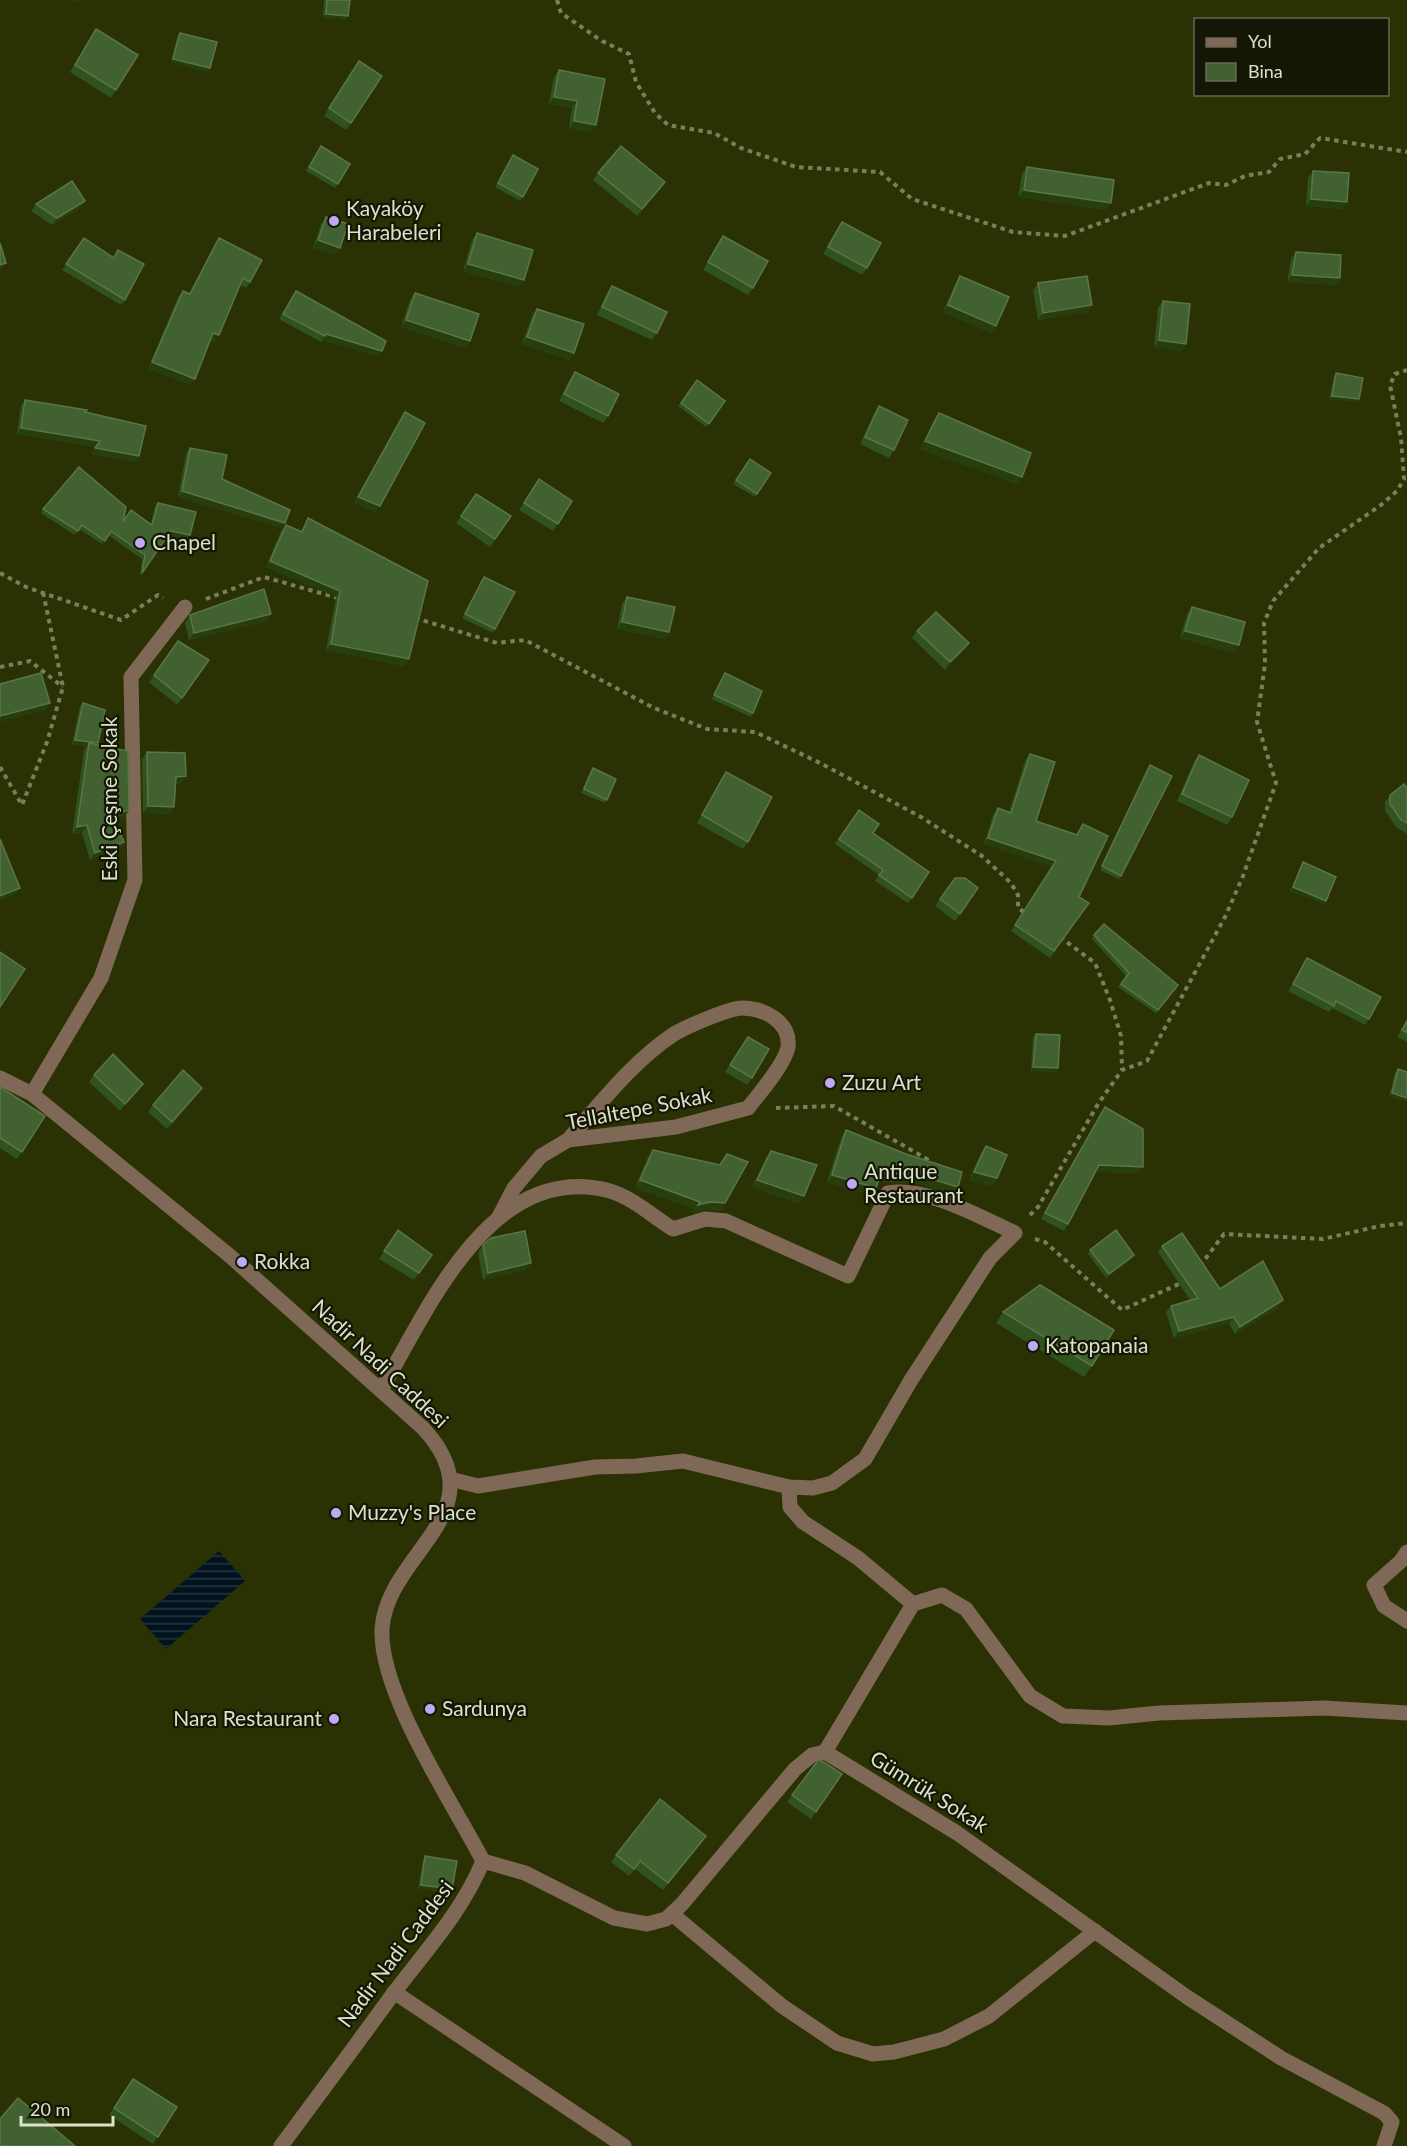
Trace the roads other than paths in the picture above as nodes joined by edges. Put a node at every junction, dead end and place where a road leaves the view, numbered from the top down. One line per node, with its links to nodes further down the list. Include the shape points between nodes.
1 (185, 608): 3 (street, Eski Çeşme Sokak, via 131,677 135,880 101,978)
2 (0, 1078): 3 (street, Nadir Nadi Caddesi)
3 (32, 1094): 6 (street, Nadir Nadi Caddesi, via 230,1256)
4 (568, 1140): 4 (street, Tellaltepe Sokak, via 676,1127 748,1108 788,1048 787,1034 780,1021 762,1011 740,1008 675,1034 622,1081); 5 (street, Tellaltepe Sokak, via 541,1156 514,1188)
5 (499, 1217): 6 (street, via 453,1266); 8 (street, via 558,1187 585,1186 613,1192 673,1229 705,1219 726,1221 848,1276 888,1193 899,1191 939,1200 1016,1233 990,1258 865,1459 832,1483 813,1488)
6 (381, 1390): 7 (street, Nadir Nadi Caddesi, via 434,1440 446,1460)
7 (450, 1479): 8 (street, via 478,1486 595,1467 682,1461); 14 (street, via 437,1526 386,1608 383,1648 390,1676 416,1737)
8 (789, 1487): 10 (street, via 790,1507 803,1522 858,1558)
9 (1407, 1552): 11 (street, via 1374,1584 1384,1606)
10 (913, 1604): 12 (street, via 942,1595 966,1609 1030,1696 1063,1716 1109,1718 1324,1708); 13 (street)
11 (1407, 1621)
12 (1407, 1713)
13 (825, 1752): 15 (street, via 812,1755 795,1769); 16 (street, Gümrük Sokak, via 957,1833)
14 (483, 1861): 15 (street, via 525,1873 614,1918 646,1924); 17 (street, Nadir Nadi Caddesi, via 456,1913)
15 (672, 1914): 16 (street, via 782,2006 837,2043 873,2054 944,2039 989,2016)
16 (1095, 1932): 20 (street, Gümrük Sokak, via 1281,2058 1384,2113 1392,2122)
17 (394, 1992): 18 (street, Nadir Nadi Caddesi); 19 (street)
18 (281, 2146)
19 (624, 2146)
20 (1384, 2146)

